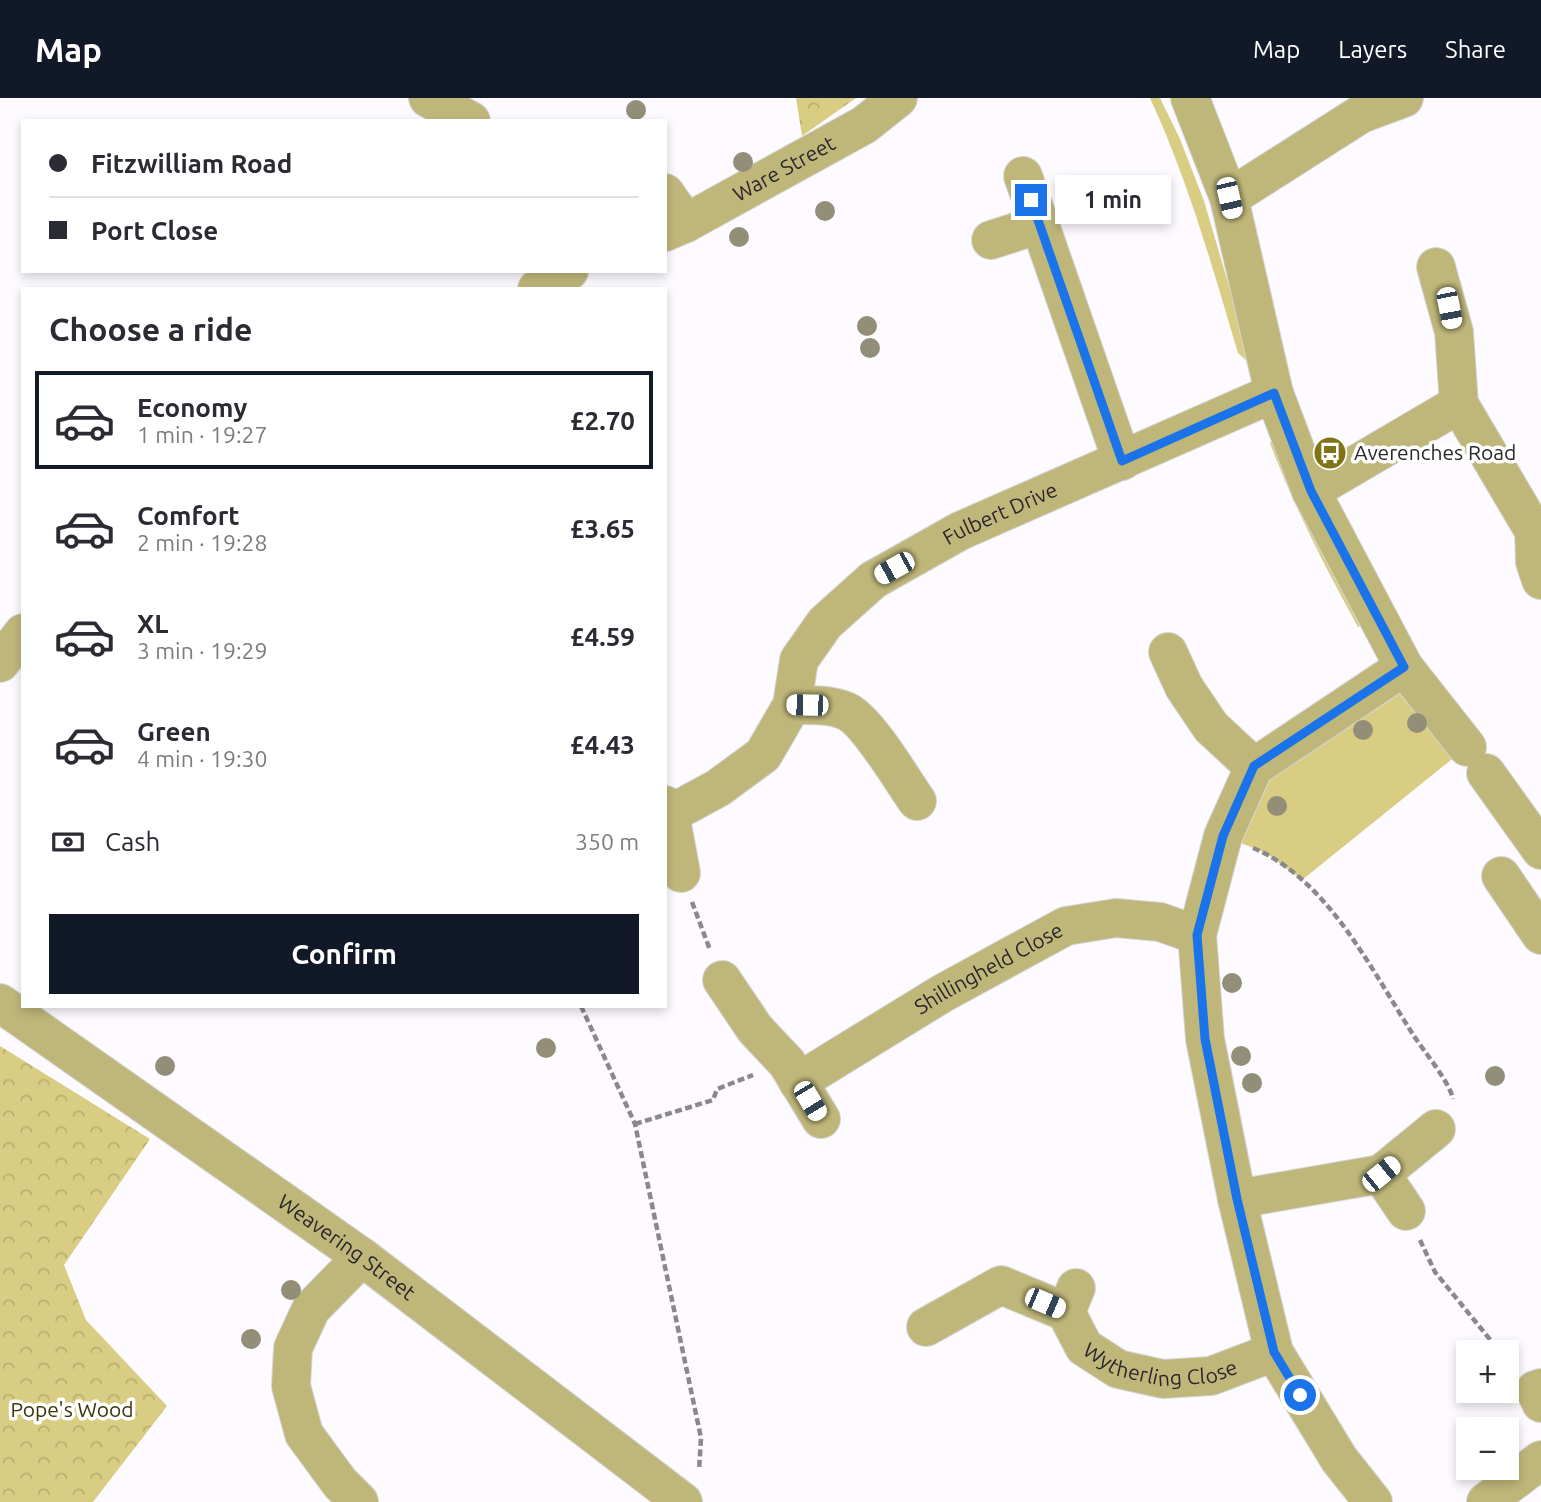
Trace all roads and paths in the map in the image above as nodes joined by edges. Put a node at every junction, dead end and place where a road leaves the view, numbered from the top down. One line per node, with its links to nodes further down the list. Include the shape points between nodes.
1 (429, 98): 6 (street)
2 (898, 98): 9 (street, Ware Street, via 864,125)
3 (1190, 98): 8 (street)
4 (1404, 98): 5 (street)
5 (1357, 106): 8 (street)
6 (467, 119)
7 (1023, 176): 10 (street)
8 (1229, 198): 15 (street)
9 (672, 216)
10 (1040, 223): 11 (street); 17 (street)
11 (991, 240)
12 (1436, 267): 16 (street, via 1449,308)
13 (565, 273): 14 (street)
14 (541, 287)
15 (1274, 393): 17 (street, Fulbert Drive); 18 (street)
16 (1459, 404): 18 (street); 19 (street, via 1534,531)
17 (1122, 461): 24 (street, Fulbert Drive, via 960,531 873,580 825,623 799,660)
18 (1311, 491): 23 (street)
19 (1541, 580)
20 (21, 636): 22 (street)
21 (1168, 652): 25 (street, via 1184,687 1211,727)
22 (0, 663)
23 (1404, 667): 25 (street); 29 (street)
24 (792, 705): 26 (street, via 846,711 861,722); 27 (street, Fulbert Drive, via 763,755 718,788)
25 (1254, 766): 28 (street)
26 (917, 802)
27 (668, 809): 30 (street, Fulbert Drive)
28 (1223, 836): 32 (street); 40 (path, via 1266,853 1302,880 1339,919 1454,1098)
29 (1539, 843)
30 (681, 873): 34 (path)
31 (1501, 876): 33 (street)
32 (1197, 935): 37 (street, Shillingheld Close, via 1160,922 1116,918 1066,926); 42 (street, via 1205,1039)
33 (1541, 935)
34 (722, 980): 37 (street, via 755,1029)
35 (0, 1003): 44 (street, Weavering Street)
36 (582, 1008): 39 (path)
37 (793, 1072): 38 (street); 39 (path, via 717,1089 713,1100)
38 (821, 1119)
39 (635, 1124): 51 (path, via 701,1438)
40 (1436, 1129): 41 (street)
41 (1381, 1174): 42 (street); 43 (street)
42 (1237, 1199): 47 (street)
43 (1406, 1211): 46 (path, via 1435,1272)
44 (362, 1257): 51 (street, Weavering Street); 52 (street, via 312,1309 293,1348 291,1386 304,1434)
45 (926, 1327): 47 (street, Wytherling Close, via 1001,1285 1071,1300 1084,1348 1118,1369 1163,1379 1211,1376)
46 (1490, 1340)
47 (1274, 1352): 53 (street, via 1339,1459)
48 (1541, 1388): 49 (street, via 1535,1390)
49 (1541, 1403)
50 (1541, 1460): 54 (street)
51 (690, 1489)
52 (359, 1502)
53 (1373, 1502)
54 (1486, 1502)

